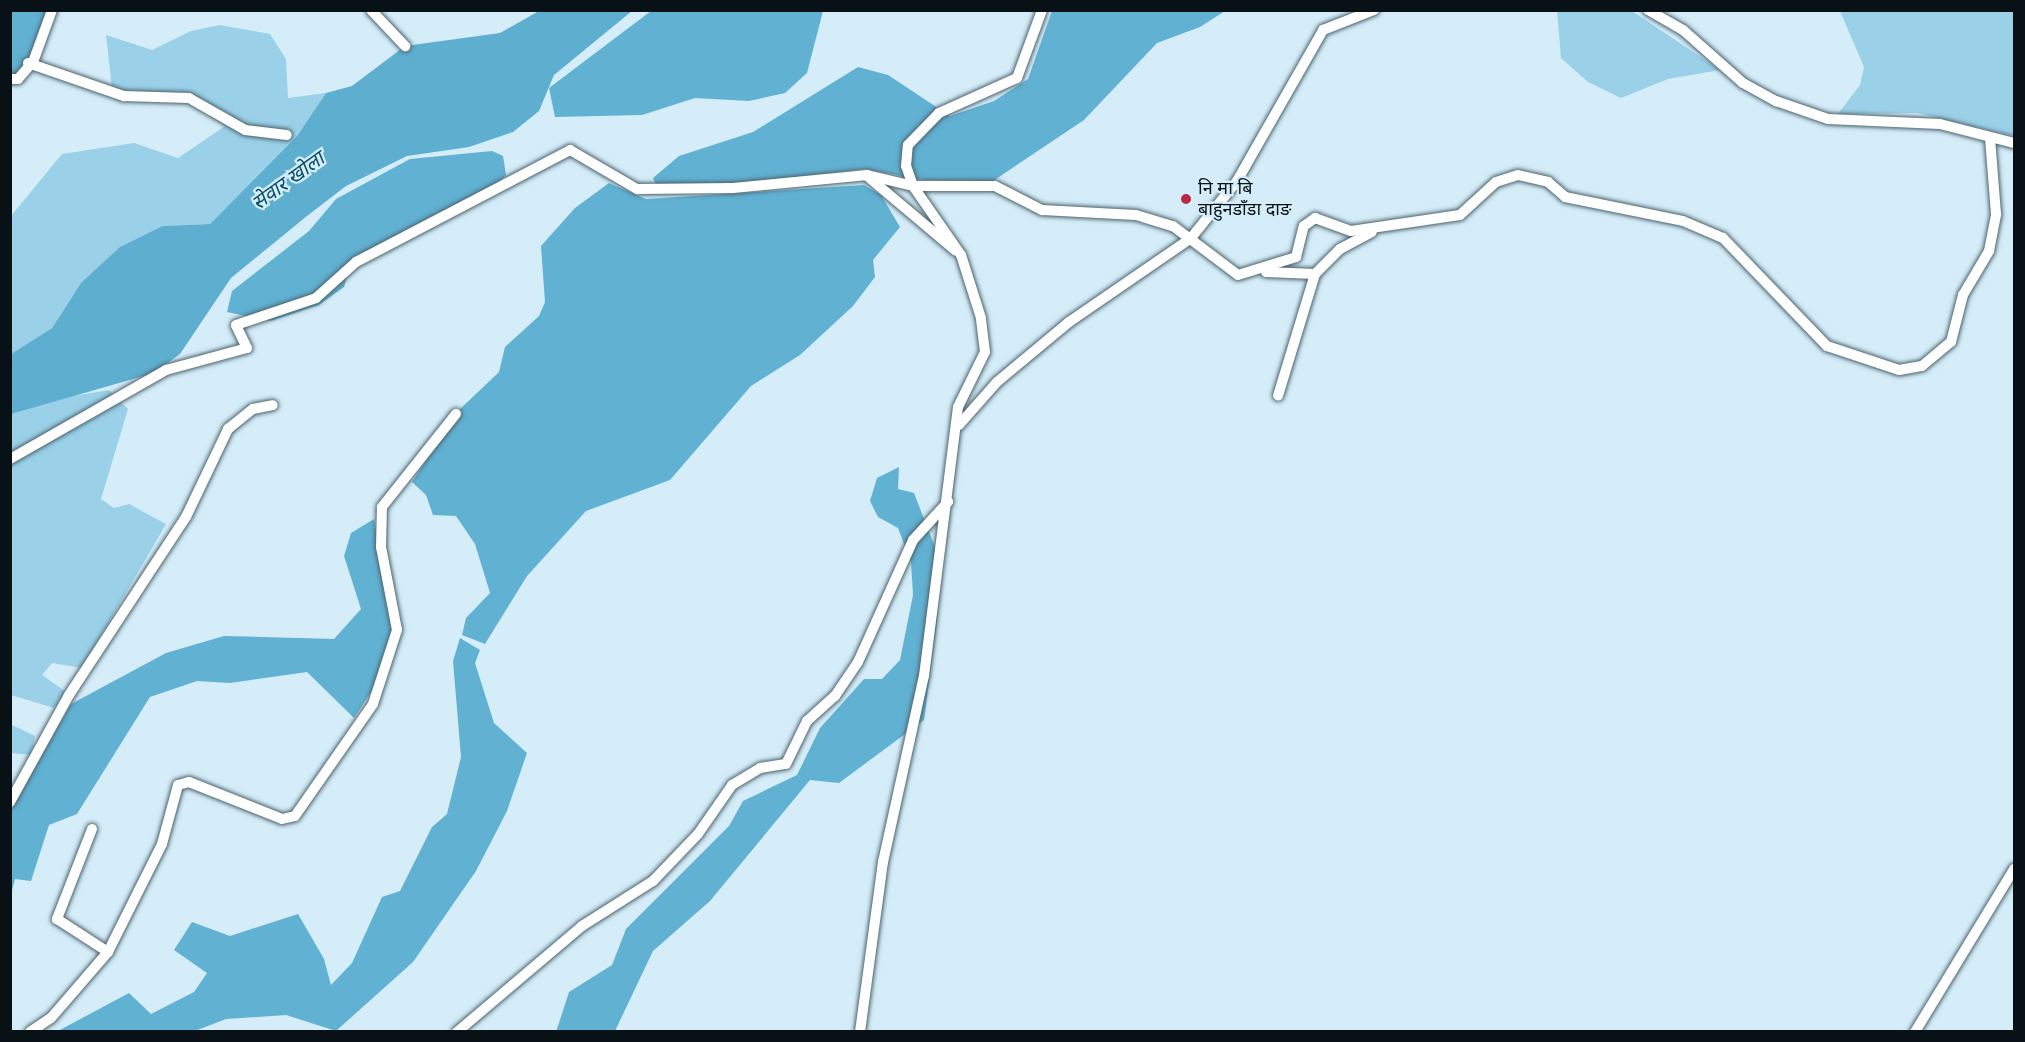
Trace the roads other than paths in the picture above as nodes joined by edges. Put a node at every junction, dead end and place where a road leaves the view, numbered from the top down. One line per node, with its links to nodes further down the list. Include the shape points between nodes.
1 (52, 10): 7 (street)
2 (370, 10): 6 (street)
3 (1042, 10): 13 (street, via 1017,78 939,113 908,145 906,166)
4 (1374, 10): 15 (street, via 1323,30 1238,181)
5 (1648, 10): 10 (street, via 1683,30 1743,83 1776,101 1828,119 1940,124)
6 (405, 46)
7 (28, 63): 8 (street, via 18,79); 9 (street, via 124,96 189,98 245,130)
8 (10, 79)
9 (288, 135)
10 (1990, 137): 11 (street); 14 (street, via 1996,214 1989,252 1963,295 1951,342 1930,362 1899,370 1827,345 1723,237 1683,221 1565,197 1548,182 1518,175 1496,182 1460,215)
11 (2014, 142)
12 (867, 175): 13 (street); 16 (street, via 925,230); 23 (street, via 733,188 637,189 570,150 356,262 316,298 236,325 247,348 166,370)
13 (913, 186): 15 (street, via 996,186 1041,210 1136,215); 16 (street)
14 (1379, 228): 17 (street, via 1351,231 1316,218 1304,226 1296,257); 18 (street, via 1340,249)
15 (1191, 238): 17 (street, via 1238,275); 22 (street, via 1069,322 997,382)
16 (961, 255): 22 (street, via 985,352 958,407)
17 (1254, 272): 18 (street)
18 (1315, 274): 19 (street)
19 (1278, 396)
20 (273, 405): 25 (street, via 253,409 228,429 186,517 69,695)
21 (456, 414): 28 (street, via 382,507 381,547 397,630 373,704 295,816 282,819 189,782 178,785 162,844)
22 (959, 426): 24 (street)
23 (10, 459)
24 (948, 502): 30 (street, via 913,540 858,663 835,696 807,721 786,764 760,768 732,784 698,834 653,881 582,926); 31 (street, via 933,574 924,676 883,862)
25 (10, 802)
26 (92, 829): 28 (street, via 57,918)
27 (2014, 869): 32 (street)
28 (108, 952): 29 (street, via 51,1018)
29 (30, 1032)
30 (457, 1032)
31 (860, 1032)
32 (1915, 1032)

